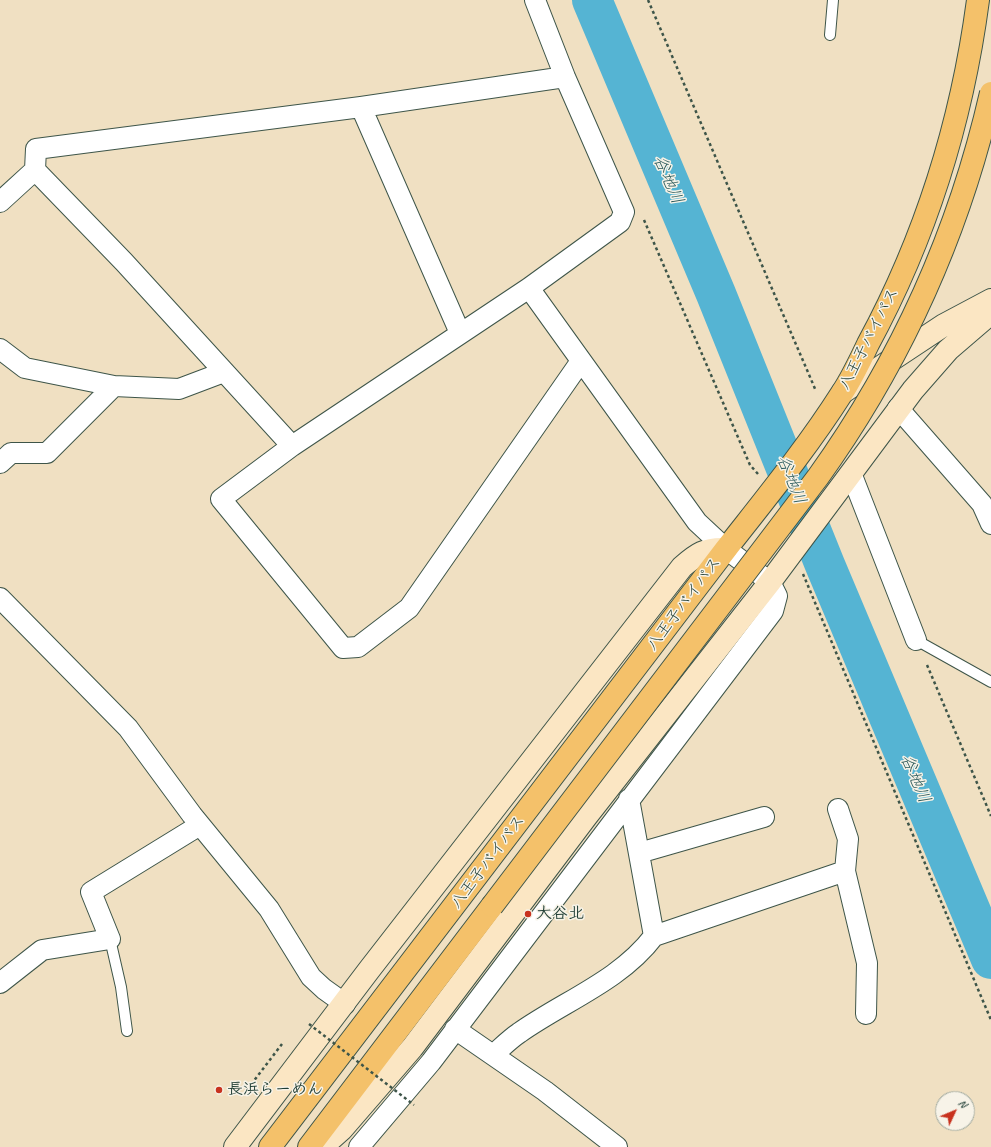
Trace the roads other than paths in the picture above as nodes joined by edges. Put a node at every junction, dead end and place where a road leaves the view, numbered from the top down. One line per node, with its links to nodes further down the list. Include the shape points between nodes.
1 (535, 0): 5 (street)
2 (833, 0): 4 (lane)
3 (978, 0): 18 (highway, 八王子バイパス, via 964,84 938,180 903,274)
4 (830, 35)
5 (565, 77): 7 (street); 10 (street, via 624,212 620,222)
6 (991, 94): 47 (highway, 八王子バイパス, bridge, via 970,175 936,269 910,326 865,408 814,483)
7 (361, 107): 8 (street, via 36,149); 13 (street)
8 (35, 170): 9 (street); 16 (street, via 124,262)
9 (0, 202)
10 (529, 288): 13 (street); 15 (street)
11 (991, 300): 18 (street, via 944,324)
12 (991, 313): 19 (street, via 948,350)
13 (460, 333): 20 (street)
14 (0, 349): 17 (street, via 25,368)
15 (581, 361): 20 (street, via 408,608 358,647 342,648 221,499); 24 (street, via 697,522)
16 (224, 372): 17 (street, via 179,389); 20 (street)
17 (114, 386): 21 (street, via 47,453 11,453)
18 (843, 392): 24 (highway, 八王子バイパス, via 772,492)
19 (898, 408): 22 (street); 23 (street, via 982,504)
20 (292, 446)
21 (0, 463)
22 (849, 476): 25 (street); 27 (street)
23 (991, 524)
24 (726, 549): 25 (street); 38 (street, via 712,548 697,555 682,567); 46 (highway, 八王子バイパス)
25 (770, 582): 29 (street, via 777,596 773,611); 42 (street, via 586,817)
26 (0, 598): 32 (street, via 128,728)
27 (916, 640): 28 (lane)
28 (991, 682)
29 (629, 799): 33 (street); 40 (street)
30 (838, 809): 34 (street, via 848,839)
31 (764, 817): 33 (street)
32 (200, 825): 36 (street, via 91,892); 38 (street, via 269,909 311,977)
33 (639, 853): 35 (street)
34 (845, 871): 35 (street); 39 (street, via 867,963)
35 (654, 936): 43 (street, via 635,957 585,993 519,1033)
36 (110, 939): 37 (street, via 42,950); 41 (lane, via 121,987)
37 (0, 983)
38 (345, 1004): 45 (street)
39 (866, 1014)
40 (455, 1029): 43 (street); 44 (street)
41 (127, 1031)
42 (412, 1048): 44 (street); 48 (street, via 342,1129)
43 (493, 1055): 50 (street, via 545,1091)
44 (431, 1062): 49 (street)
45 (235, 1147)
46 (270, 1147)
47 (309, 1147)
48 (322, 1147)
49 (359, 1147)
50 (617, 1147)

